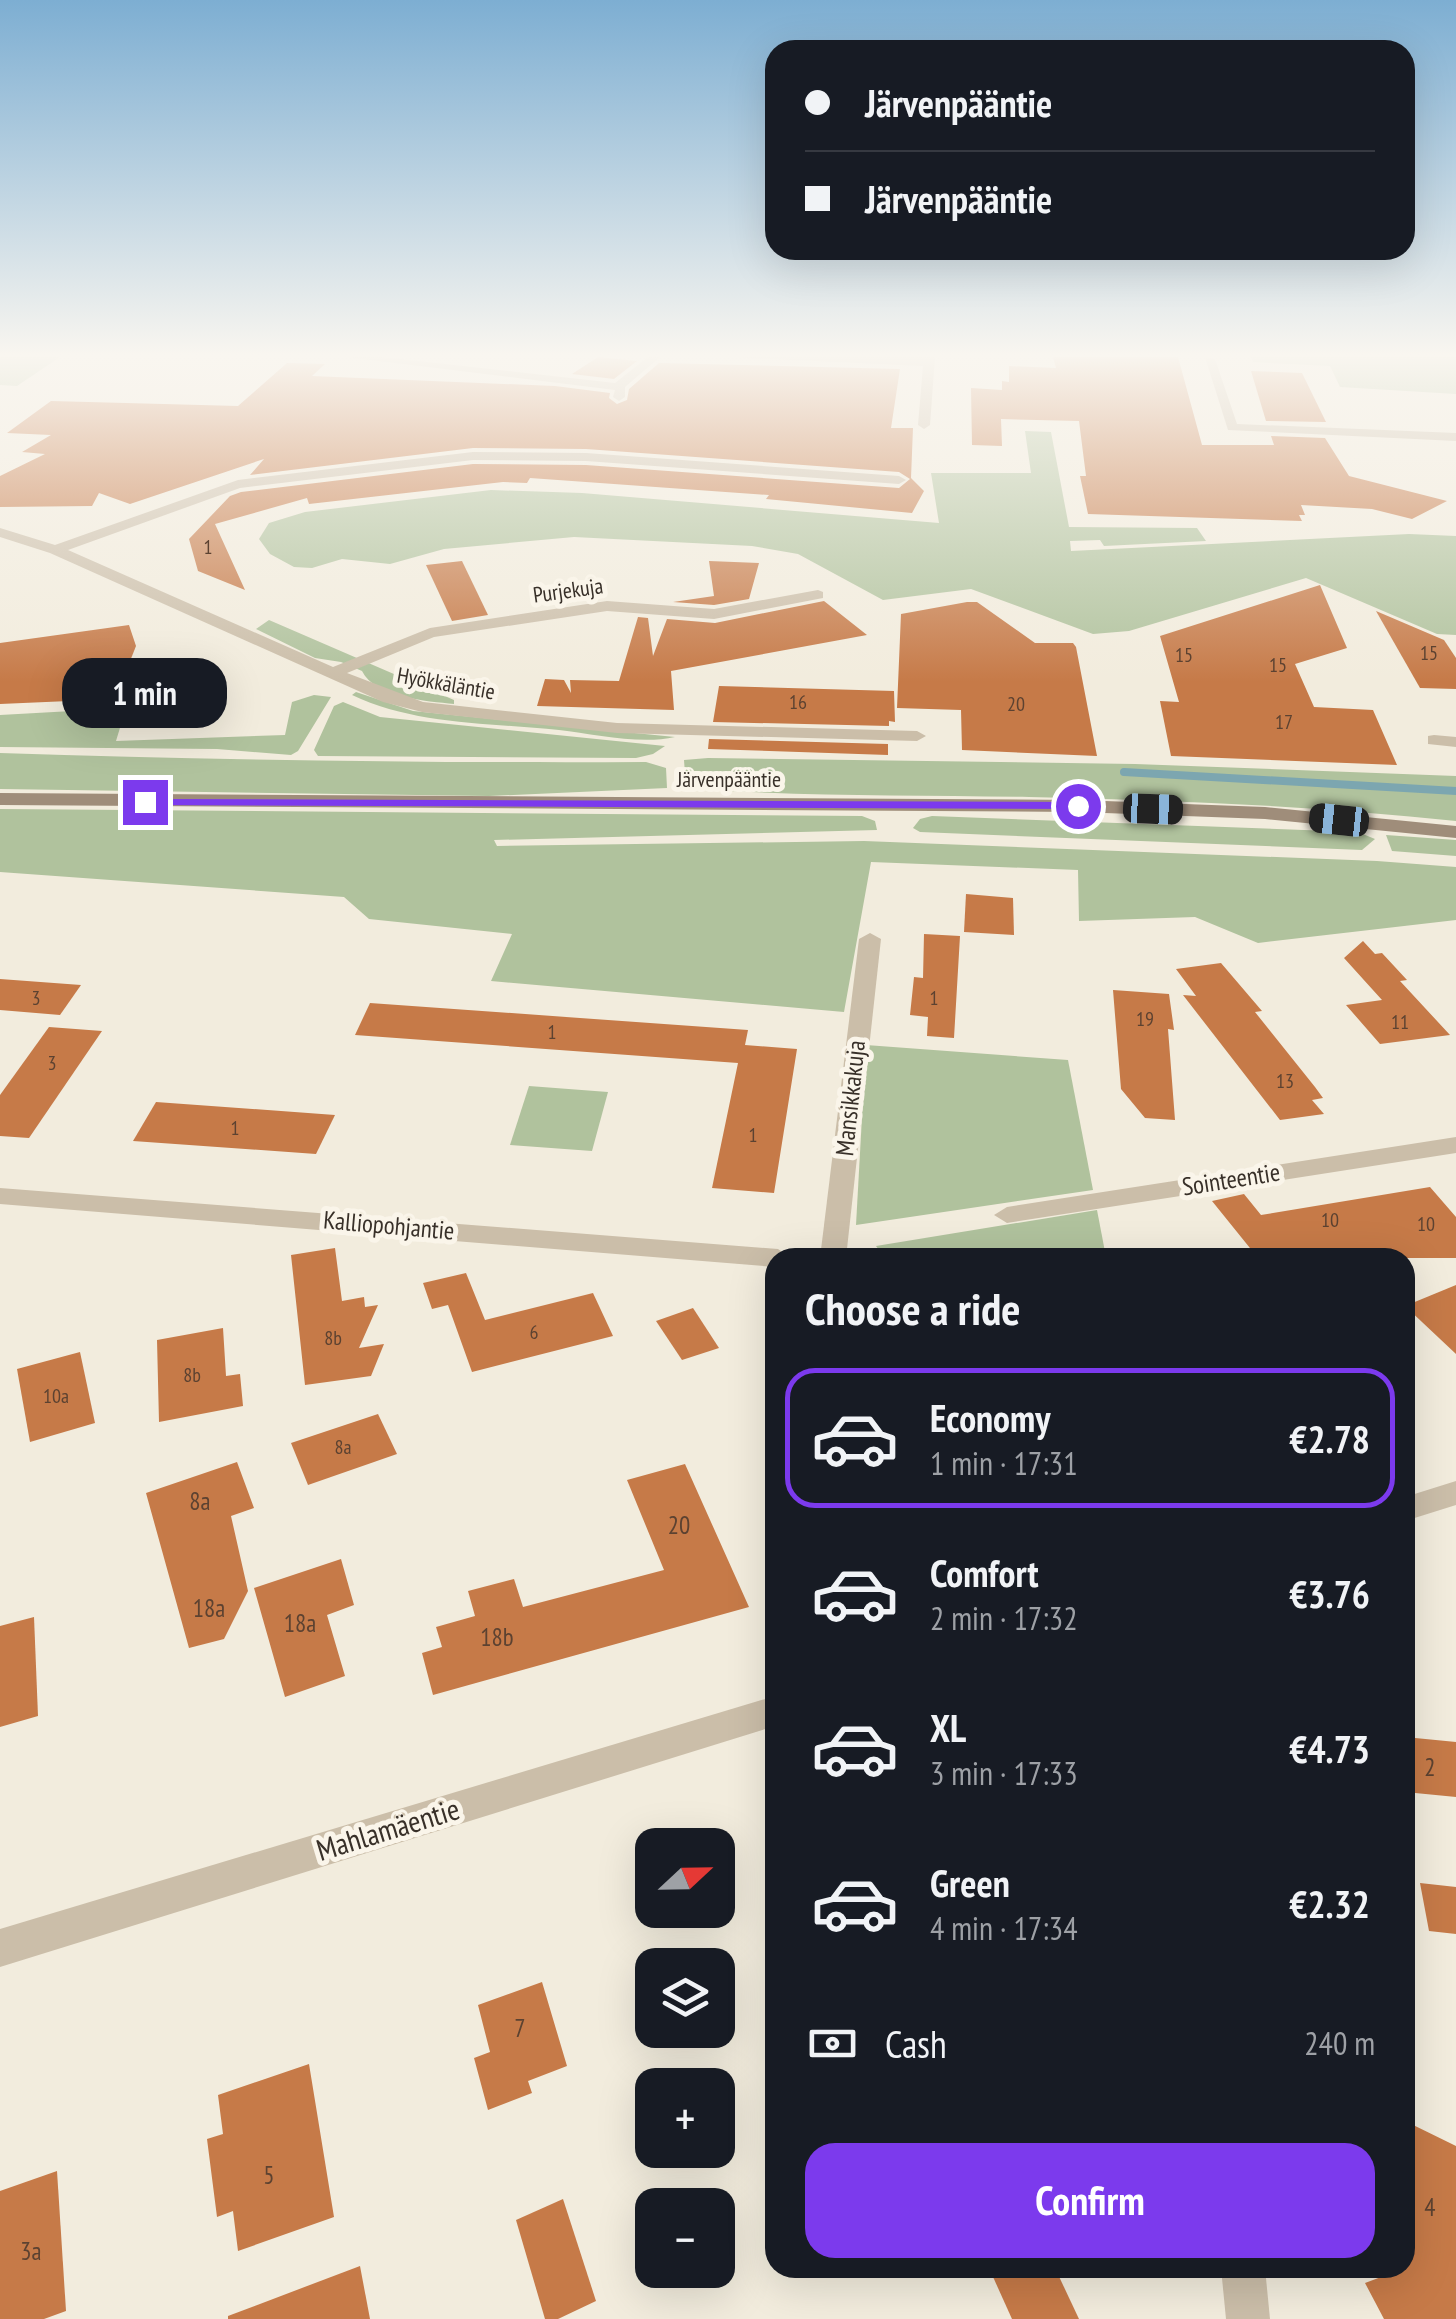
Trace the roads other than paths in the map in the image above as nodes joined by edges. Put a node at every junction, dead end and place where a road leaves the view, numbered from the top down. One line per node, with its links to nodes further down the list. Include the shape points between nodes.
1 (384, 465): 5 (street, via 238,484)
2 (706, 465): 3 (street)
3 (899, 480)
4 (0, 532): 5 (street, Hyökkäläntie)
5 (54, 550): 7 (street, Hyökkäläntie)
6 (818, 595): 7 (street, Purjekuja, via 714,614 607,606 430,633)
7 (330, 674): 8 (street, Hyökkäläntie, via 422,707 617,728)
8 (917, 736)
9 (1434, 740): 10 (street)
10 (1456, 742)
11 (0, 799): 12 (main road, Järvenpääntie, via 1078,806 1265,813)
12 (1456, 832)
13 (870, 939): 17 (street, Mansikkakuja)
14 (1456, 1145): 16 (street, Sointeentie)
15 (0, 1196): 18 (street, Kalliopohjantie)
16 (1007, 1215)
17 (834, 1248)
18 (765, 1257)
19 (1456, 1493): 20 (street)
20 (1415, 1506)
21 (765, 1714): 22 (street, Mahlamäentie)
22 (0, 1948)
23 (1245, 2278): 24 (street)
24 (1248, 2319)

